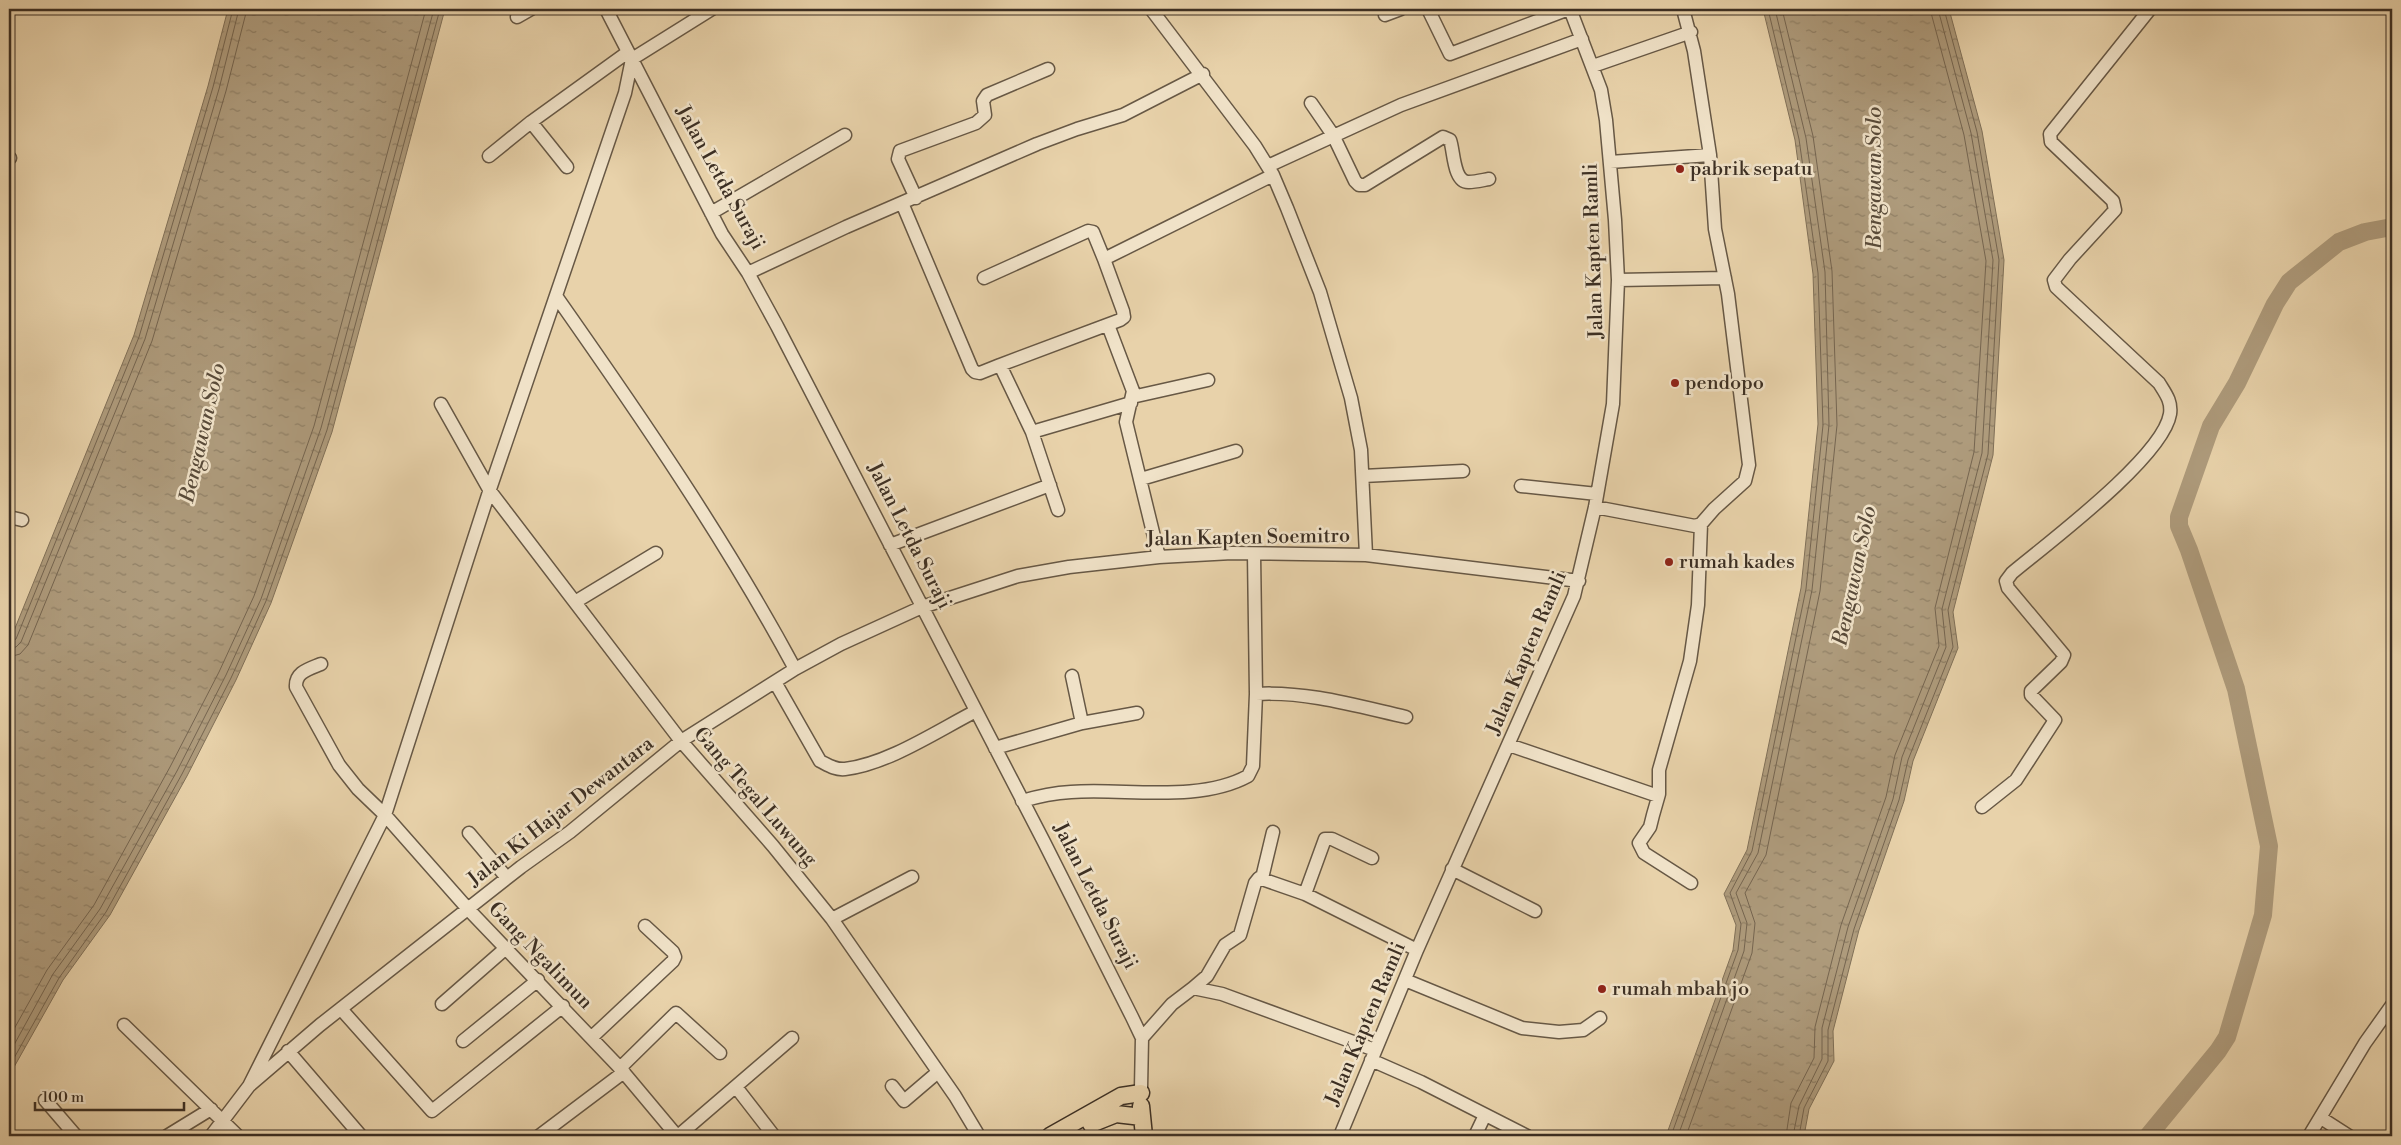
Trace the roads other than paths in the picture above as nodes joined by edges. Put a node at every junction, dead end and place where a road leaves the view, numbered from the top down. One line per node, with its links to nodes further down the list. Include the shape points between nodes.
1 (531, 9): 11 (street)
2 (606, 9): 14 (street, Jalan Letda Suraji)
3 (712, 9): 14 (street)
4 (1151, 9): 17 (street)
5 (1401, 9): 10 (street)
6 (1428, 9): 7 (street, via 1450,54)
7 (1570, 9): 13 (street, Jalan Kapten Ramli)
8 (1683, 9): 12 (street)
9 (2150, 9): 78 (street, via 2050,134 2051,142 2115,206 2115,210 2054,280 2056,287 2159,383 2169,399 2170,414 2165,430 2132,470 2006,581 2008,588 2064,655 2061,662 2031,691 2035,700 2055,720 2016,780)
10 (1385, 15)
11 (516, 17)
12 (1690, 32): 15 (street); 22 (street)
13 (1582, 39): 15 (street, Jalan Kapten Ramli); 21 (street, via 1401,105)
14 (630, 55): 19 (street); 30 (street, Jalan Letda Suraji); 36 (street, via 625,92)
15 (1592, 66): 24 (street, Jalan Kapten Ramli, via 1601,90)
16 (1048, 69): 28 (street, via 987,95 983,101 985,115 976,123 900,151 898,159)
17 (1202, 74): 26 (street); 28 (street, via 1123,115 1037,144)
18 (1311, 103): 21 (street)
19 (530, 122): 23 (street); 25 (street)
20 (845, 135): 30 (street)
21 (1333, 135): 26 (street); 27 (street, via 1359,185 1365,185 1443,136 1450,140 1462,180)
22 (1710, 155): 24 (street); 34 (street, via 1715,229)
23 (489, 156)
24 (1610, 162): 35 (street, Jalan Kapten Ramli)
25 (567, 167)
26 (1271, 171): 31 (street); 45 (street, via 1320,292 1335,340 1357,423)
27 (1489, 179)
28 (916, 198): 29 (street)
29 (902, 203): 32 (street); 38 (street, via 972,369 980,373)
30 (711, 213): 32 (street, Jalan Letda Suraji)
31 (1104, 259): 33 (street, via 1096,236 1088,231); 37 (street, via 1124,314 1123,319)
32 (748, 273): 56 (street, Jalan Letda Suraji)
33 (984, 278)
34 (1725, 278): 35 (street); 55 (street, via 1749,465 1745,481)
35 (1618, 280): 50 (street, Jalan Kapten Ramli, via 1613,404)
36 (556, 296): 49 (street); 65 (street, via 658,442 759,602)
37 (1108, 325): 38 (street); 40 (street, via 1133,391)
38 (1000, 365): 42 (street)
39 (1208, 380): 40 (street)
40 (1132, 400): 42 (street); 46 (street, via 1126,422)
41 (441, 404): 49 (street, Gang Tegal Luwung)
42 (1032, 432): 47 (street)
43 (1236, 451): 46 (street)
44 (1463, 471): 45 (street)
45 (1363, 476): 59 (street)
46 (1141, 479): 60 (street)
47 (1050, 485): 52 (street); 56 (street)
48 (1521, 486): 50 (street)
49 (490, 491): 62 (street, Gang Tegal Luwung); 79 (street)
50 (1596, 494): 51 (street, Jalan Kapten Ramli)
51 (1595, 507): 55 (street, via 1687,526); 61 (street, Jalan Kapten Ramli)
52 (1058, 510)
53 (9, 517): 54 (street)
54 (22, 520)
55 (1701, 524): 76 (street, via 1696,622 1684,685 1659,770)
56 (890, 546): 63 (street, Jalan Letda Suraji)
57 (656, 553): 62 (street)
58 (1254, 554): 59 (street, Jalan Kapten Soemitro); 60 (street, Jalan Kapten Soemitro); 68 (street)
59 (1366, 555): 61 (street, Jalan Kapten Soemitro)
60 (1159, 557): 63 (street, Jalan Kapten Soemitro, via 1018,576)
61 (1579, 581): 74 (street, Jalan Kapten Ramli)
62 (575, 602): 73 (street, Gang Tegal Luwung)
63 (922, 607): 65 (street, Jalan Ki Hajar Dewantara); 69 (street, Jalan Letda Suraji)
64 (321, 664): 79 (street, Gang Ngalimun, via 299,674 296,687 339,765)
65 (795, 669): 67 (street, Jalan Ki Hajar Dewantara)
66 (1072, 676): 72 (street)
67 (775, 682): 69 (street, via 820,761 830,767 844,769 884,758); 73 (street, Jalan Ki Hajar Dewantara)
68 (1256, 694): 71 (street, via 1306,696); 77 (street, via 1253,766 1252,772 1242,779 1192,790 1072,791 1049,793)
69 (976, 711): 75 (street, Jalan Letda Suraji)
70 (1137, 713): 72 (street)
71 (1406, 718)
72 (1082, 723): 75 (street)
73 (681, 741): 85 (street, Jalan Ki Hajar Dewantara); 91 (street, Gang Tegal Luwung)
74 (1509, 745): 76 (street); 83 (street, Jalan Kapten Ramli)
75 (995, 748): 77 (street, Jalan Letda Suraji)
76 (1658, 796): 87 (street, via 1650,828 1639,843 1644,852)
77 (1022, 801): 104 (street, Jalan Letda Suraji)
78 (1982, 807)
79 (385, 815): 89 (street, Gang Ngalimun); 113 (street)
80 (1274, 832): 86 (street)
81 (469, 833): 85 (street)
82 (1372, 858): 88 (street, via 1332,839 1325,839)
83 (1452, 869): 90 (street); 94 (street, Jalan Kapten Ramli)
84 (912, 877): 91 (street)
85 (507, 878): 89 (street, Jalan Ki Hajar Dewantara)
86 (1262, 878): 88 (street); 97 (street, via 1255,883 1240,935 1225,945 1207,976)
87 (1691, 883)
88 (1304, 894): 94 (street)
89 (468, 908): 93 (street, Gang Ngalimun); 101 (street, Jalan Ki Hajar Dewantara)
90 (1535, 911)
91 (832, 919): 112 (street, Gang Tegal Luwung)
92 (645, 926): 105 (street, via 675,957)
93 (506, 948): 95 (street, Gang Ngalimun); 98 (street)
94 (1416, 950): 96 (street, Jalan Kapten Ramli)
95 (538, 980): 100 (street, Gang Ngalimun); 107 (street)
96 (1405, 980): 102 (street, via 1522,1028 1559,1032 1583,1030); 110 (street, Jalan Kapten Ramli)
97 (1193, 988): 104 (street); 110 (street, via 1222,994)
98 (442, 1004)
99 (2392, 1005): 123 (street)
100 (563, 1006): 101 (street, via 432,1111); 105 (street, Gang Ngalimun)
101 (341, 1009): 108 (street, Jalan Ki Hajar Dewantara)
102 (1600, 1018)
103 (124, 1025): 119 (street)
104 (1140, 1034): 116 (street, Jalan Letda Suraji)
105 (592, 1037): 111 (street, Gang Ngalimun)
106 (792, 1038): 115 (street)
107 (463, 1041)
108 (288, 1051): 113 (street, Jalan Ki Hajar Dewantara); 129 (street)
109 (720, 1053): 111 (street, via 676,1013)
110 (1373, 1055): 121 (street); 137 (street, Jalan Kapten Ramli)
111 (622, 1070): 130 (street); 131 (street, Gang Ngalimun)
112 (938, 1072): 114 (street, via 904,1101); 133 (street, Gang Tegal Luwung)
113 (249, 1086): 124 (street)
114 (892, 1086)
115 (736, 1087): 131 (street); 132 (street)
116 (1141, 1091): 118 (main road); 122 (main road)
117 (45, 1100): 125 (street)
118 (1112, 1101): 120 (main road); 134 (main road)
119 (211, 1108): 124 (street); 126 (street)
120 (1122, 1115): 122 (main road); 135 (main road, via 1106,1116)
121 (1485, 1115): 138 (street); 139 (street)
122 (1142, 1117): 136 (main road)
123 (2321, 1118): 140 (street); 141 (street)
124 (223, 1121): 127 (street); 128 (street)
125 (76, 1136)
126 (167, 1136)
127 (211, 1136)
128 (238, 1136)
129 (361, 1136)
130 (539, 1136)
131 (678, 1136)
132 (774, 1136)
133 (979, 1136)
134 (1050, 1136)
135 (1070, 1136)
136 (1144, 1136)
137 (1340, 1136)
138 (1474, 1136)
139 (1527, 1136)
140 (2309, 1136)
141 (2349, 1136)

